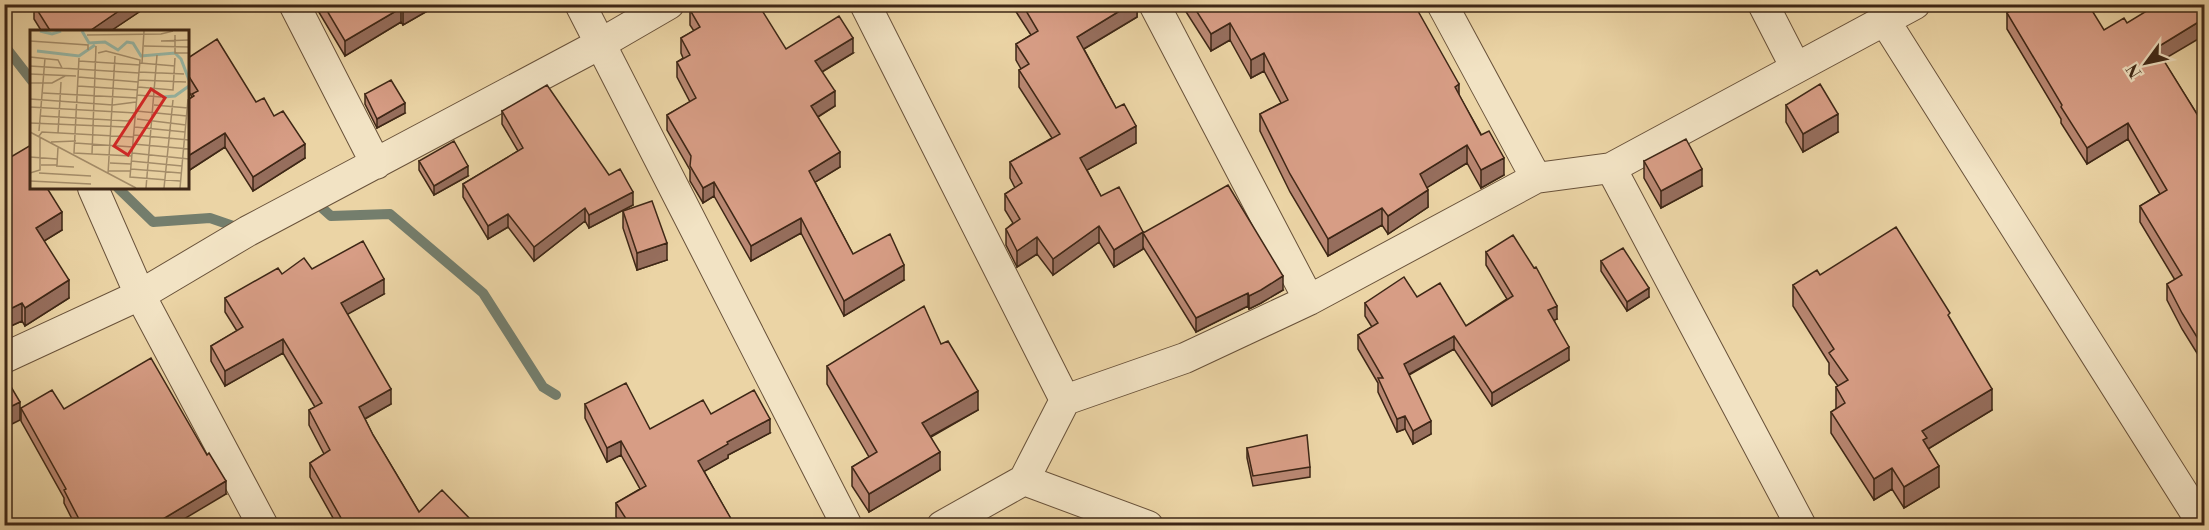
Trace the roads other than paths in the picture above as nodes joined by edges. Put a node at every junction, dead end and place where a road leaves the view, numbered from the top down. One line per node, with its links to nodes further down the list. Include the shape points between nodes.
1 (294, 4): 12 (street)
2 (580, 4): 10 (street)
3 (669, 4): 10 (street)
4 (865, 4): 19 (street)
5 (1154, 4): 17 (street)
6 (1442, 4): 14 (street)
7 (1763, 4): 11 (street)
8 (1915, 4): 9 (street)
9 (1885, 21): 11 (street); 26 (street)
10 (600, 44): 12 (street); 22 (street)
11 (1796, 68): 13 (street)
12 (376, 164): 16 (street, via 248,231)
13 (1611, 168): 14 (street); 25 (street)
14 (1536, 178): 17 (street)
15 (93, 189): 16 (street)
16 (140, 295): 18 (street); 21 (street)
17 (1309, 300): 19 (street, via 1185,358)
18 (4, 358)
19 (1065, 400): 20 (street)
20 (1023, 480): 23 (street); 24 (street)
21 (263, 525)
22 (847, 525)
23 (942, 525)
24 (1149, 525)
25 (1802, 525)
26 (2205, 525)

